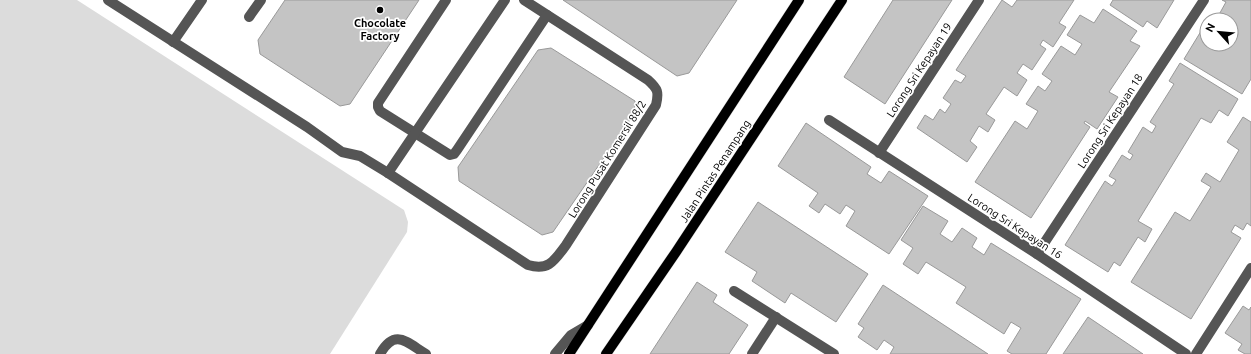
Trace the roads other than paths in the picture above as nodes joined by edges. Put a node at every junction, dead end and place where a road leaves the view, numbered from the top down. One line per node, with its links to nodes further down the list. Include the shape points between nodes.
1 (108, 0): 13 (street)
2 (202, 0): 13 (street)
3 (261, 0): 12 (street)
4 (446, 0): 15 (street, via 378,103 380,111)
5 (505, 0): 15 (street)
6 (524, 0): 11 (street, Lorong Pusat Komersil 88/2)
7 (799, 0): 22 (main road, Jalan Pintas Penampang)
8 (842, 0): 27 (main road, Jalan Pintas Penampang)
9 (979, 0): 16 (street, Lorong Sri Kepayan 19)
10 (1204, 0): 18 (street, Lorong Sri Kepayan 18)
11 (546, 15): 15 (street, via 454,154 447,154); 17 (street, Lorong Pusat Komersil 88/2, via 648,80 655,87 658,96 652,112 610,179 552,263 537,267 528,264)
12 (249, 17)
13 (173, 42): 17 (street, via 342,152 360,156)
14 (829, 120): 16 (street, Lorong Sri Kepayan 16)
15 (415, 134): 17 (street)
16 (879, 153): 18 (street, Lorong Sri Kepayan 16)
17 (388, 173)
18 (1036, 254): 30 (street, Lorong Sri Kepayan 16)
19 (1251, 268): 31 (street)
20 (734, 291): 21 (street)
21 (776, 317): 28 (street); 29 (street)
22 (588, 325): 25 (street, via 571,335); 26 (main road, Jalan Pintas Penampang)
23 (380, 354): 24 (street, via 388,343 397,339)
24 (426, 354)
25 (555, 354)
26 (569, 354)
27 (606, 354)
28 (752, 354)
29 (834, 354)
30 (1186, 354)
31 (1196, 354)

